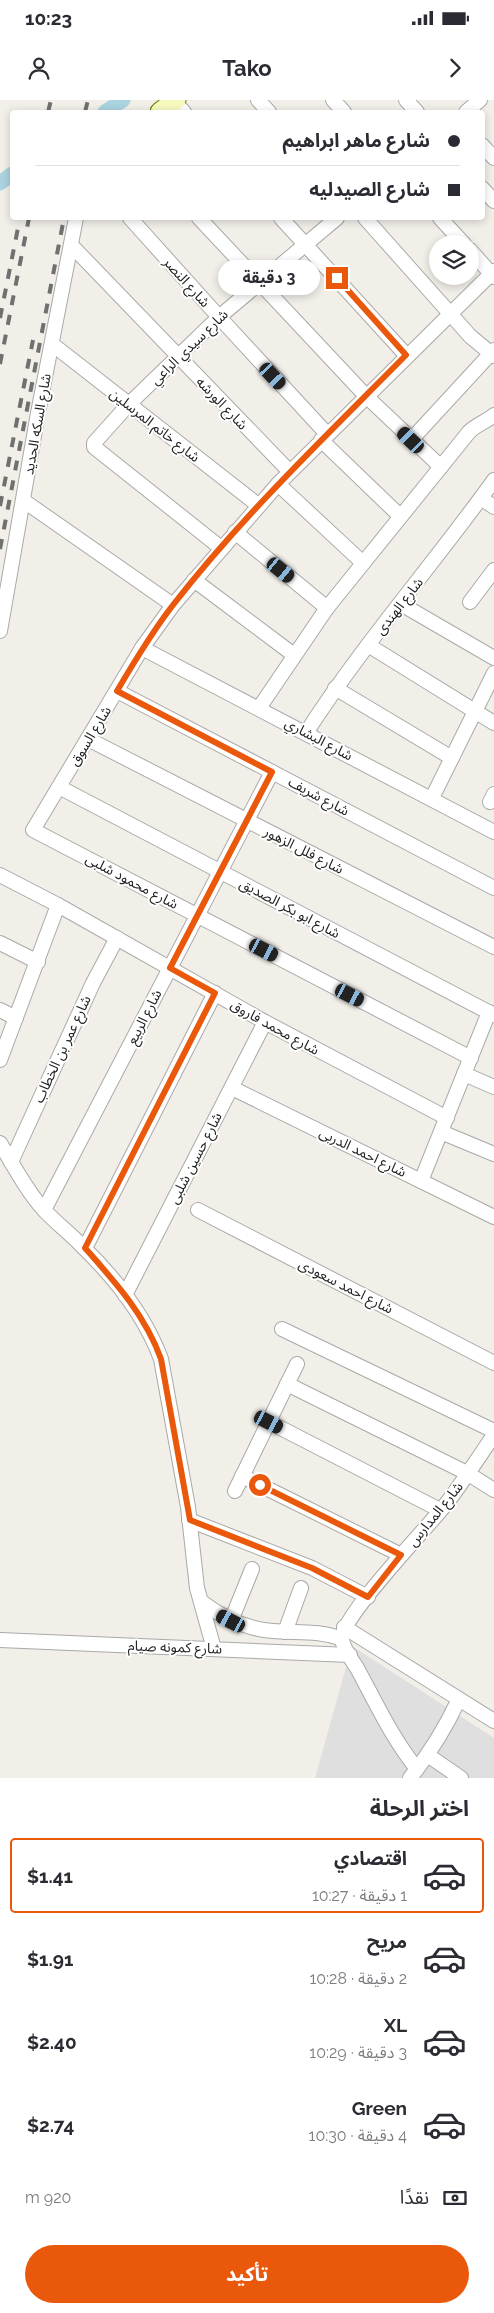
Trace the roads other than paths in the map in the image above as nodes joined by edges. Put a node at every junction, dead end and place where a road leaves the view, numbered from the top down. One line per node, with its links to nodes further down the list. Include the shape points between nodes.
1 (258, 100): 5 (street)
2 (333, 100): 6 (street)
3 (406, 100): 7 (street)
4 (481, 100): 8 (street)
5 (267, 110)
6 (342, 110)
7 (415, 110)
8 (468, 110)
9 (485, 148): 10 (street)
10 (494, 158)
11 (485, 191): 12 (street)
12 (494, 201)
13 (76, 220): 22 (street, شارع السكه الحديد)
14 (132, 220): 27 (street, شارع النصر)
15 (201, 220): 25 (street)
16 (283, 220): 21 (street)
17 (335, 220): 21 (street, شارع سيدي الراعي)
18 (366, 220): 26 (street)
19 (442, 220): 20 (street)
20 (456, 235)
21 (306, 244): 25 (street, شارع سيدي الراعي); 30 (street)
22 (72, 246): 28 (street, شارع السكه الحديد); 31 (street, شارع الورشه)
23 (479, 259): 24 (street)
24 (493, 274): 26 (street, شارع السوق)
25 (259, 283): 27 (street, شارع سيدي الراعي); 32 (street)
26 (450, 312): 29 (street, via 470,336); 30 (street, شارع السوق)
27 (218, 317): 31 (street, شارع سيدي الراعي); 35 (street, شارع النصر)
28 (52, 344): 33 (street, شارع خاتم المرسلين); 42 (street, شارع السكه الحديد)
29 (493, 353): 36 (street)
30 (406, 355): 32 (street, شارع السوق)
31 (178, 357): 33 (street, شارع سيدي الراعي); 38 (street, شارع الورشه)
32 (366, 396): 35 (street, شارع السوق); 36 (street)
33 (129, 404): 43 (street, شارع خاتم المرسلين); 47 (street, شارع سيدي الراعي, via 94,447)
34 (494, 415): 37 (street, via 476,425)
35 (324, 437): 38 (street, شارع السوق); 45 (street, شارع النصر)
36 (411, 440): 37 (street)
37 (441, 467): 45 (street)
38 (290, 472): 40 (street, شارع السوق)
39 (494, 480): 41 (street, شارع الهندى)
40 (278, 484): 43 (street, شارع السوق); 48 (street)
41 (481, 498): 44 (street); 52 (street, شارع الهندى)
42 (24, 501): 53 (street); 55 (street, شارع السكه الحديد)
43 (258, 505): 46 (street, شارع السوق)
44 (494, 507)
45 (400, 516): 48 (street)
46 (234, 532): 47 (street, شارع السوق); 54 (street)
47 (221, 548): 50 (street, شارع السوق)
48 (363, 563): 54 (street)
49 (494, 570): 51 (street)
50 (194, 580): 53 (street, شارع السوق); 58 (street)
51 (470, 602)
52 (401, 604): 56 (street, شارع الهندى); 59 (street)
53 (173, 605): 57 (street, شارع السوق)
54 (327, 608): 58 (street)
55 (0, 631)
56 (368, 645): 61 (street, شارع الهندى); 64 (street)
57 (142, 648): 62 (street, شارع السوق); 63 (street, شارع البشاري)
58 (294, 656): 63 (street)
59 (494, 658)
60 (494, 673): 64 (street)
61 (335, 688): 66 (street, شارع الهندى); 68 (street)
62 (117, 691): 67 (street, شارع السوق); 69 (street, شارع شريف)
63 (259, 708): 66 (street, شارع البشاري)
64 (476, 712): 65 (street); 68 (street)
65 (494, 723)
66 (306, 733): 71 (street, شارع البشاري)
67 (88, 739): 70 (street, شارع السوق); 72 (street, شارع فلل الزهور)
68 (452, 758): 71 (street)
69 (272, 772): 72 (street, شارع الربيع); 77 (street, شارع شريف)
70 (59, 787): 73 (street, شارع السوق); 75 (street, شارع ابو بكر الصديق)
71 (432, 798): 74 (street, شارع البشاري)
72 (247, 820): 75 (street, شارع الربيع); 82 (street, شارع فلل الزهور)
73 (33, 830): 79 (street, شارع محمود شلبى)
74 (494, 832)
75 (220, 872): 79 (street, شارع الربيع); 87 (street, شارع ابو بكر الصديق)
76 (0, 875): 78 (street, شارع محمد فاروق)
77 (494, 888)
78 (58, 905): 80 (street, شارع محمد فاروق); 83 (street)
79 (197, 916): 84 (street, شارع الربيع); 90 (street, شارع محمود شلبى)
80 (116, 938): 84 (street, شارع محمد فاروق); 99 (street, شارع عمر بن الخطاب)
81 (0, 943): 83 (street)
82 (494, 947)
83 (38, 962): 88 (street)
84 (170, 968): 85 (street, شارع محمد فاروق); 101 (street, شارع الربيع)
85 (215, 993): 89 (street, شارع محمد فاروق); 104 (street)
86 (0, 1010): 88 (street)
87 (492, 1014): 90 (street)
88 (16, 1018): 91 (street)
89 (265, 1022): 94 (street, شارع حسين شلبى); 95 (street, شارع محمد فاروق)
90 (471, 1058): 92 (street)
91 (0, 1060)
92 (464, 1074): 93 (street); 95 (street)
93 (494, 1087)
94 (232, 1088): 100 (street, شارع احمد الدربى); 105 (street, شارع حسين شلبى)
95 (447, 1118): 96 (street)
96 (441, 1132): 98 (street); 100 (street)
97 (0, 1143): 99 (street)
98 (494, 1154)
99 (11, 1162): 101 (street, via 21,1181)
100 (421, 1181): 103 (street, شارع احمد الدربى)
101 (44, 1210): 104 (street)
102 (198, 1210): 107 (street, شارع احمد سعودى)
103 (494, 1217)
104 (85, 1248): 105 (street)
105 (125, 1294): 118 (street, via 149,1331 161,1359)
106 (282, 1328): 111 (street)
107 (494, 1363)
108 (297, 1364): 109 (street)
109 (287, 1384): 110 (street); 113 (street)
110 (269, 1422): 114 (street); 117 (street)
111 (494, 1431)
112 (494, 1435): 113 (street, شارع المدارس)
113 (467, 1473): 115 (street); 117 (street, شارع المدارس)
114 (242, 1476): 116 (street); 119 (street)
115 (494, 1490)
116 (235, 1491)
117 (440, 1510): 119 (street, شارع المدارس)
118 (190, 1520): 122 (street, via 312,1568); 123 (street, via 193,1562)
119 (401, 1555): 122 (street, شارع المدارس)
120 (252, 1570): 124 (street)
121 (302, 1588): 125 (street)
122 (368, 1597): 126 (street, شارع المدارس)
123 (202, 1602): 124 (street); 128 (street)
124 (231, 1621): 125 (street, via 258,1629)
125 (286, 1632): 126 (street)
126 (343, 1633): 129 (street); 130 (street)
127 (0, 1640): 128 (street, شارع كمونه صيام)
128 (214, 1649): 129 (street, شارع كمونه صيام)
129 (350, 1655): 133 (street)
130 (459, 1699): 131 (street); 132 (street)
131 (494, 1721)
132 (429, 1756): 133 (street); 134 (street)
133 (414, 1774)
134 (461, 1778)

